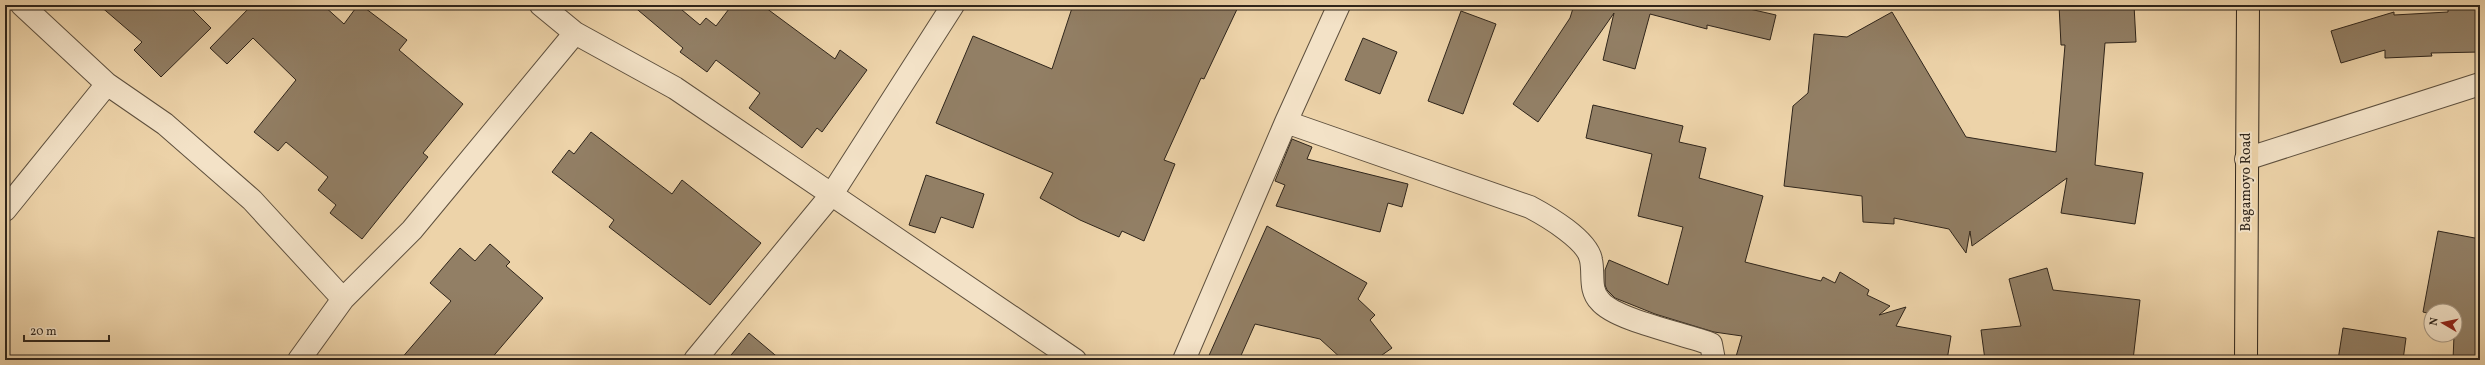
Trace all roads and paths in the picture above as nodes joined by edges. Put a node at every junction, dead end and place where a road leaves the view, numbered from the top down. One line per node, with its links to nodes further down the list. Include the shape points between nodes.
1 (22, 5): 7 (street)
2 (541, 5): 6 (street)
3 (953, 5): 11 (street)
4 (1339, 5): 9 (street)
5 (2248, 5): 10 (highway, Bagamoyo Road)
6 (575, 33): 11 (street, via 675,88); 13 (street, via 412,230)
7 (108, 84): 12 (street); 13 (street, via 165,124 252,200)
8 (2480, 84): 10 (street)
9 (1286, 122): 17 (street); 18 (street, via 1530,207 1551,218 1585,247 1591,258 1592,286 1600,302 1624,316 1711,344)
10 (2246, 159): 19 (highway, Bagamoyo Road)
11 (832, 194): 15 (street); 16 (street)
12 (5, 210)
13 (343, 300): 14 (street)
14 (299, 360)
15 (695, 360)
16 (1075, 360)
17 (1184, 360)
18 (1714, 360)
19 (2246, 360)

